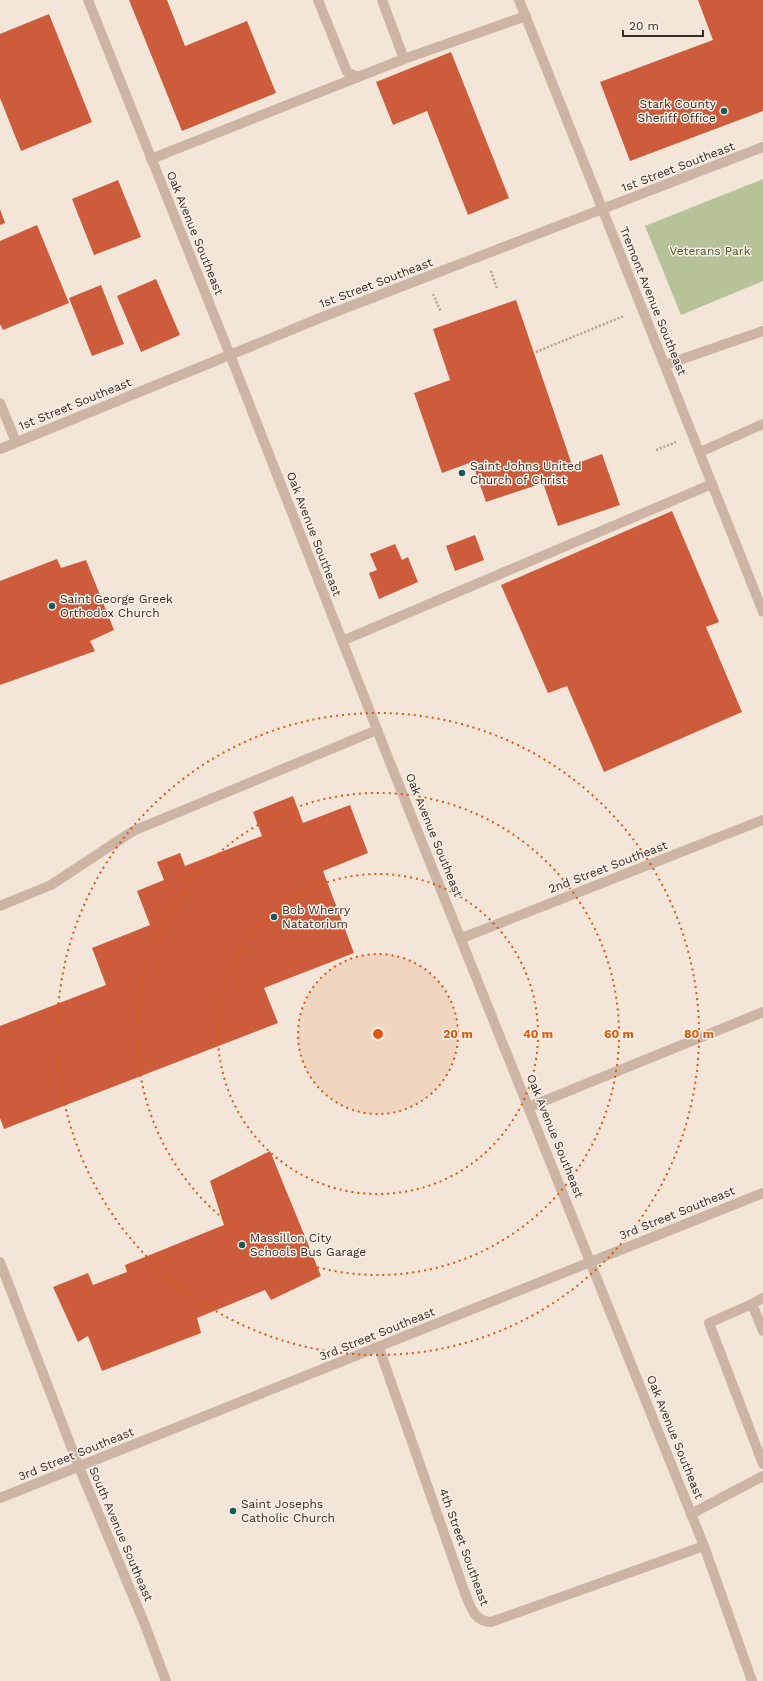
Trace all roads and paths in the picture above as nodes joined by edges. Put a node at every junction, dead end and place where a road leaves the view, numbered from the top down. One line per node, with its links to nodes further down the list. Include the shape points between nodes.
1 (88, 0): 9 (street, Oak Avenue Southeast)
2 (318, 0): 7 (street, via 347,72)
3 (382, 0): 6 (street)
4 (520, 0): 5 (street, Tremont Avenue Southeast)
5 (526, 16): 6 (street); 10 (street, Tremont Avenue Southeast)
6 (404, 59): 7 (street)
7 (358, 77): 9 (street)
8 (763, 147): 10 (street, 1st Street Southeast)
9 (151, 159): 14 (street, Oak Avenue Southeast)
10 (603, 210): 11 (street, Tremont Avenue Southeast); 14 (street, 1st Street Southeast)
11 (643, 309): 13 (path); 15 (street, Tremont Avenue Southeast)
12 (763, 331): 15 (street)
13 (536, 352)
14 (230, 355): 18 (street, 1st Street Southeast); 23 (street, Oak Avenue Southeast)
15 (665, 365): 20 (street, Tremont Avenue Southeast)
16 (0, 403): 18 (street)
17 (763, 424): 20 (street)
18 (16, 442): 19 (street, 1st Street Southeast)
19 (0, 449)
20 (700, 452): 21 (street, Tremont Avenue Southeast)
21 (712, 484): 22 (street, Tremont Avenue Southeast); 23 (street)
22 (763, 612)
23 (342, 641): 24 (street, Oak Avenue Southeast)
24 (377, 730): 26 (street, via 133,831 51,884); 27 (street, Oak Avenue Southeast)
25 (763, 820): 27 (street, 2nd Street Southeast)
26 (0, 906)
27 (462, 938): 29 (street, Oak Avenue Southeast)
28 (763, 1012): 29 (street)
29 (529, 1107): 31 (street, Oak Avenue Southeast)
30 (763, 1193): 31 (street, 3rd Street Southeast)
31 (591, 1261): 36 (street, 3rd Street Southeast); 41 (street, Oak Avenue Southeast)
32 (0, 1262): 38 (street, South Avenue Southeast)
33 (763, 1298): 34 (street)
34 (752, 1304): 35 (street); 37 (street, via 709,1323)
35 (763, 1330)
36 (379, 1348): 38 (street, 3rd Street Southeast); 42 (street, 4th Street Southeast, via 466,1596 474,1614 483,1622 491,1622)
37 (763, 1464)
38 (79, 1467): 40 (street, 3rd Street Southeast); 43 (street, South Avenue Southeast)
39 (763, 1476): 41 (street)
40 (0, 1498)
41 (691, 1514): 42 (street, Oak Avenue Southeast)
42 (704, 1546): 44 (street, Oak Avenue Southeast)
43 (166, 1681)
44 (752, 1681)

